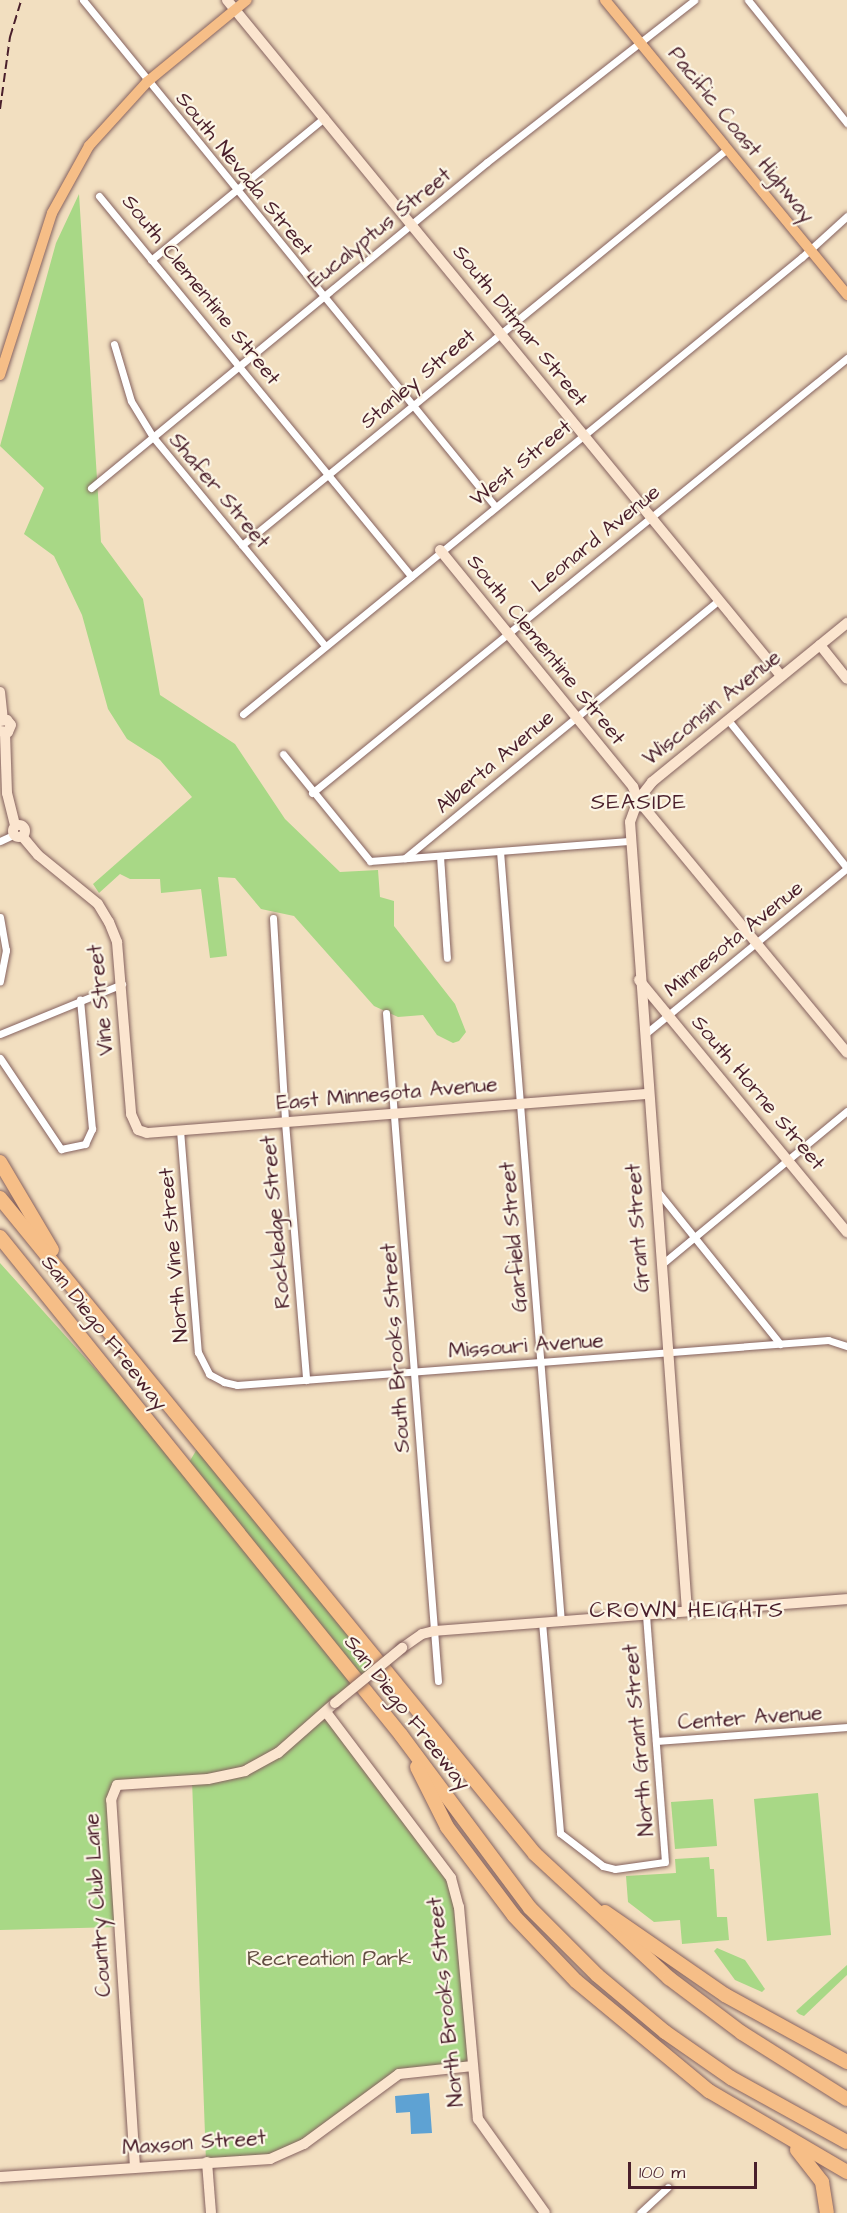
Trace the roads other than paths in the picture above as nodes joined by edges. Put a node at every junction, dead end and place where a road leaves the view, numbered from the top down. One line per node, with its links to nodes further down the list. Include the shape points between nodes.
1 (83, 0): 9 (street, South Nevada Street)
2 (227, 0): 7 (street, South Ditmar Street)
3 (247, 0): 7 (main road)
4 (605, 0): 8 (main road, Pacific Coast Highway)
5 (694, 0): 8 (street, Eucalyptus Street)
6 (748, 0): 11 (street)
7 (235, 10): 9 (main road); 10 (street, South Ditmar Street)
8 (641, 43): 12 (main road, Pacific Coast Highway); 16 (street, Eucalyptus Street, via 629,48)
9 (147, 82): 13 (street, South Nevada Street); 25 (main road, via 88,146 52,213)
10 (325, 117): 13 (street); 16 (street, South Ditmar Street)
11 (847, 123)
12 (727, 149): 17 (main road, Pacific Coast Highway); 21 (street, Stanley Street)
13 (235, 190): 18 (street); 20 (street, South Nevada Street)
14 (99, 196): 18 (street, South Clementine Street)
15 (847, 216): 17 (street, West Street)
16 (411, 224): 20 (street, Eucalyptus Street); 21 (street, South Ditmar Street)
17 (808, 248): 19 (main road, Pacific Coast Highway); 27 (street, West Street, via 802,257)
18 (151, 260): 24 (street, South Clementine Street)
19 (847, 295)
20 (323, 296): 24 (street, Eucalyptus Street); 26 (street, South Nevada Street)
21 (500, 332): 26 (street, Stanley Street); 27 (street, South Ditmar Street)
22 (114, 344): 28 (street, Shafer Street, via 131,400)
23 (847, 358): 32 (street, Leonard Avenue)
24 (238, 366): 28 (street, Eucalyptus Street); 29 (street, South Clementine Street)
25 (0, 375)
26 (412, 404): 29 (street, Stanley Street); 31 (street, South Nevada Street)
27 (583, 434): 31 (street, West Street); 32 (street, South Ditmar Street)
28 (153, 437): 30 (street, Eucalyptus Street); 33 (street, Shafer Street)
29 (327, 474): 33 (street, Stanley Street); 35 (street, South Clementine Street)
30 (91, 488)
31 (495, 506): 34 (street, West Street)
32 (650, 516): 36 (street, South Ditmar Street); 38 (street, Leonard Avenue)
33 (242, 545): 40 (street, Shafer Street)
34 (441, 550): 35 (street, West Street); 38 (street, South Clementine Street)
35 (411, 576): 40 (street, West Street)
36 (719, 600): 41 (street, South Ditmar Street); 45 (street, Alberta Avenue)
37 (847, 623): 39 (street, Wisconsin Avenue)
38 (508, 632): 45 (street, South Clementine Street); 50 (street, Leonard Avenue)
39 (820, 645): 41 (street, Wisconsin Avenue); 42 (street)
40 (325, 646): 44 (street, West Street)
41 (782, 676): 47 (street, Wisconsin Avenue)
42 (847, 679)
43 (0, 692): 46 (street, Vine Street)
44 (243, 714)
45 (574, 717): 51 (street, South Clementine Street, via 633,787); 57 (street, Alberta Avenue)
46 (2, 720): 48 (street, Vine Street, via 11,725)
47 (728, 720): 51 (street, Wisconsin Avenue, via 652,782); 58 (street)
48 (2, 732): 52 (street, Vine Street, via 7,793)
49 (283, 754): 50 (street)
50 (312, 793): 57 (street, via 370,861)
51 (638, 800): 54 (street, Wisconsin Avenue); 61 (street, South Clementine Street)
52 (17, 832): 53 (street); 65 (street, Vine Street, via 38,855 98,904 117,942)
53 (0, 841)
54 (628, 841): 55 (street); 63 (street, Grant Street)
55 (500, 851): 56 (street); 74 (street, Garfield Street)
56 (440, 856): 57 (street); 62 (street)
57 (405, 858)
58 (847, 868): 61 (street, Minnesota Avenue)
59 (0, 917): 64 (street, via 6,950)
60 (273, 918): 77 (street, Rockledge Street)
61 (756, 943): 68 (street, Minnesota Avenue); 71 (street, South Clementine Street)
62 (447, 958)
63 (639, 979): 68 (street, South Horne Street); 70 (street, Grant Street)
64 (0, 981)
65 (122, 984): 66 (street); 78 (street, Vine Street)
66 (80, 1000): 69 (street); 72 (street, via 92,1129 85,1144 61,1149)
67 (386, 1013): 76 (street, South Brooks Street)
68 (668, 1015): 70 (street, Minnesota Avenue); 80 (street, South Horne Street)
69 (0, 1034)
70 (643, 1036): 73 (street, Grant Street)
71 (847, 1053)
72 (0, 1058)
73 (647, 1094): 74 (street, East Minnesota Avenue); 82 (street, Grant Street)
74 (520, 1103): 76 (street, East Minnesota Avenue); 96 (street, Garfield Street)
75 (847, 1111): 80 (street)
76 (394, 1113): 77 (street, East Minnesota Avenue); 97 (street, South Brooks Street)
77 (285, 1122): 79 (street, East Minnesota Avenue); 99 (street, Rockledge Street)
78 (133, 1125): 79 (street, East Minnesota Avenue, via 147,1133)
79 (180, 1130): 98 (street, North Vine Street, via 198,1352)
80 (788, 1160): 84 (street, South Horne Street); 86 (street)
81 (0, 1162): 90 (highway)
82 (655, 1189): 86 (street); 88 (street, Grant Street)
83 (0, 1198): 90 (highway, San Diego Freeway)
84 (847, 1232)
85 (0, 1237): 89 (highway, San Diego Freeway)
86 (694, 1237): 88 (street); 92 (street)
87 (0, 1247): 89 (highway)
88 (661, 1264): 94 (street, Grant Street)
89 (31, 1273): 109 (highway, San Diego Freeway)
90 (73, 1286): 111 (highway, San Diego Freeway, via 535,1854)
91 (837, 1342): 92 (street, Missouri Avenue); 93 (street, Missouri Avenue); 95 (street)
92 (780, 1344): 94 (street, Missouri Avenue)
93 (847, 1346)
94 (667, 1353): 96 (street, Missouri Avenue); 101 (street, Grant Street)
95 (847, 1354)
96 (541, 1362): 97 (street, Missouri Avenue); 104 (street, Garfield Street)
97 (414, 1371): 99 (street, Missouri Avenue); 105 (street, South Brooks Street)
98 (209, 1374): 99 (street, Missouri Avenue, via 237,1385)
99 (306, 1380)
100 (847, 1599): 101 (street, Country Club Lane)
101 (687, 1611): 102 (street, Country Club Lane)
102 (646, 1615): 104 (street, Country Club Lane); 110 (street, North Grant Street)
103 (542, 1622): 104 (street, Country Club Lane); 105 (street, Country Club Lane); 110 (street, North Grant Street, via 558,1828 595,1859 615,1869 665,1862)
104 (561, 1622)
105 (434, 1632): 106 (street, South Brooks Street); 107 (street, Country Club Lane, bridge, via 422,1634 402,1648)
106 (438, 1681)
107 (326, 1712): 113 (street, North Brooks Street, via 451,1878 458,1899); 118 (street, Country Club Lane, via 278,1753 245,1771 208,1779 117,1785 111,1800)
108 (847, 1727): 110 (street, Center Avenue)
109 (401, 1735): 115 (highway, via 447,1827 514,1916 576,1981 639,2036 709,2091); 116 (highway, San Diego Freeway, via 530,1908 597,1975 665,2032 731,2078)
110 (656, 1741)
111 (566, 1884): 112 (highway, via 725,1995); 114 (highway, San Diego Freeway, via 669,1978 742,2033)
112 (847, 2062)
113 (473, 2066): 117 (street, Maxson Street, via 399,2074 285,2154 260,2160); 123 (street, North Brooks Street, via 478,2119)
114 (847, 2099)
115 (757, 2120): 119 (highway); 125 (highway, via 813,2167 825,2190)
116 (847, 2142)
117 (207, 2162): 118 (street, Maxson Street); 122 (street)
118 (135, 2167): 120 (street, Maxson Street)
119 (847, 2172)
120 (0, 2177)
121 (668, 2187): 124 (street)
122 (211, 2213)
123 (544, 2213)
124 (639, 2213)
125 (827, 2213)

